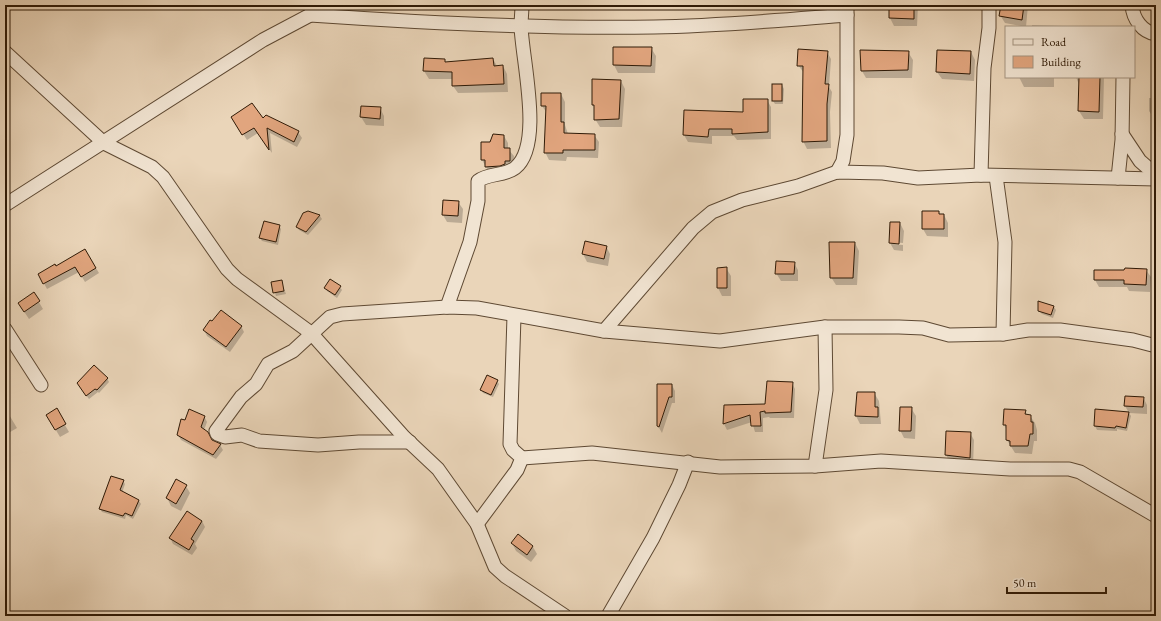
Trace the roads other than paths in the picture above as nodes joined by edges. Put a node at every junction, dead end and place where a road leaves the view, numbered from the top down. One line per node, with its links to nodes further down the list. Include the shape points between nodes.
1 (329, 5): 6 (street)
2 (522, 5): 8 (street)
3 (989, 5): 15 (street, via 984,68)
4 (1132, 8): 7 (street); 9 (street, via 1140,26 1145,31)
5 (847, 10): 8 (street, via 687,26); 14 (street, via 847,135 843,161)
6 (310, 15): 8 (street); 13 (street, via 263,40)
7 (1130, 26)
8 (521, 27): 21 (street, via 529,110 528,146 522,161 514,169 478,181 478,201 470,242)
9 (1156, 34)
10 (5, 52): 13 (street)
11 (1123, 78): 12 (street)
12 (1122, 134): 16 (street, via 1140,161); 18 (street)
13 (104, 143): 20 (street); 26 (street, via 152,168 163,177 227,269)
14 (837, 172): 15 (street, via 918,178); 25 (street, via 798,186 742,200 712,212 693,228)
15 (981, 175): 17 (street)
16 (1156, 175)
17 (996, 176): 18 (street); 27 (street, via 1005,242)
18 (1118, 178): 19 (street)
19 (1156, 179)
20 (6, 201)
21 (447, 307): 22 (street, via 477,308); 26 (street, via 336,315)
22 (514, 316): 25 (street); 31 (street, via 510,444)
23 (825, 327): 25 (street, via 720,341); 27 (street, via 918,327 949,335); 33 (street, via 826,390)
24 (5, 329): 29 (street)
25 (604, 331)
26 (311, 333): 30 (street); 30 (street, via 293,351 268,364 256,384 226,415 216,430 217,434 225,437 242,435 259,441 318,445)
27 (1003, 334): 28 (street, via 1028,330 1060,330 1133,340)
28 (1156, 346)
29 (41, 385)
30 (410, 442): 35 (street, via 438,469)
31 (522, 458): 32 (street, via 592,453); 35 (street, via 517,470)
32 (688, 462): 33 (street, via 720,467); 37 (street, via 653,538)
33 (815, 466): 34 (street, via 881,461 1069,469 1080,472)
34 (1156, 516)
35 (477, 524): 36 (street, via 495,567)
36 (565, 616)
37 (608, 616)

